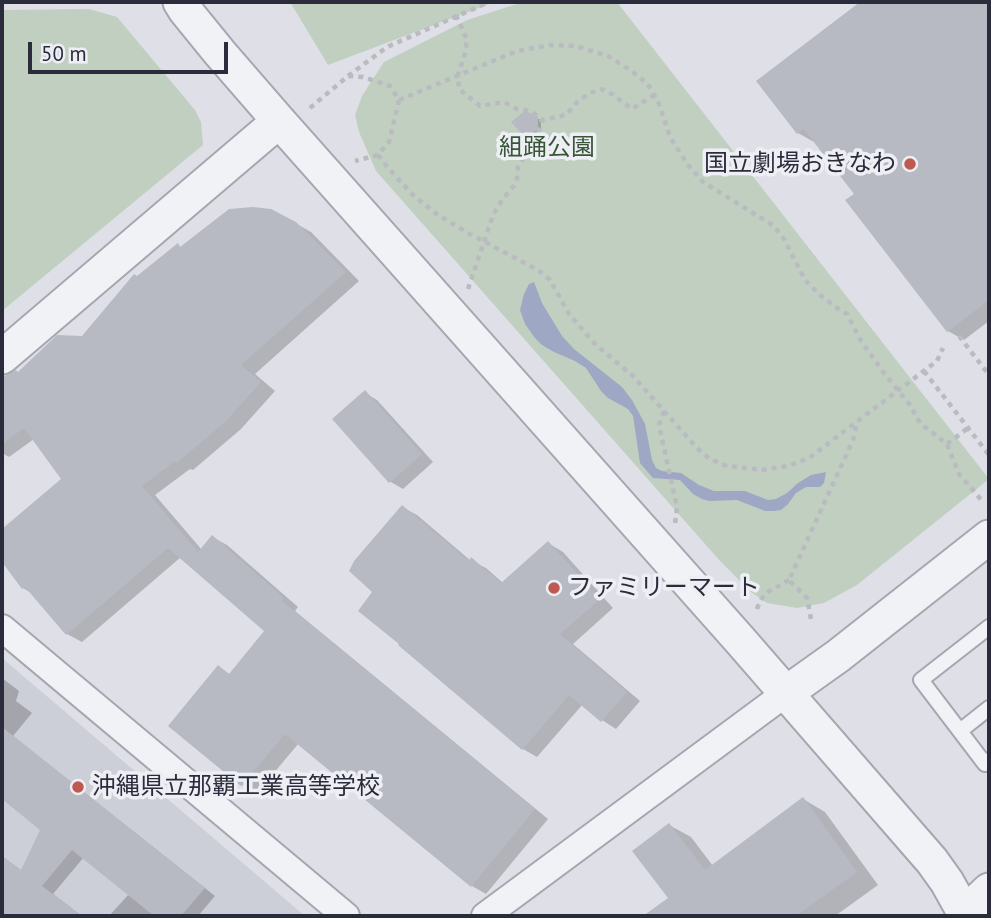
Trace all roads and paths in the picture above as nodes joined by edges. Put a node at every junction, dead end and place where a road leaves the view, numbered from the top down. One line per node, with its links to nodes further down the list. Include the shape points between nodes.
1 (180, 2): 10 (street)
2 (489, 2): 3 (path)
3 (456, 15): 4 (path, via 467,40); 5 (path, via 387,47)
4 (458, 75): 6 (path, via 517,51 576,46 608,56 648,84); 7 (path); 9 (path, via 459,89 480,106 504,102)
5 (348, 76): 7 (path, via 390,86); 8 (path)
6 (654, 95): 9 (path, via 632,109 601,89 579,100 566,115); 20 (path, via 670,136 688,165 703,182 774,226 805,279 847,314 861,341)
7 (399, 100): 11 (path, via 389,142)
8 (310, 108)
9 (542, 120): 13 (path, via 538,135 526,139 529,150 518,167 517,179 493,215)
10 (279, 121): 17 (street); 34 (street)
11 (378, 155): 12 (path); 13 (path, via 414,196)
12 (355, 161)
13 (484, 242): 14 (path); 21 (path, via 550,280 569,314)
14 (467, 289)
15 (959, 336): 19 (path)
16 (943, 348): 18 (path, via 937,361)
17 (2, 357)
18 (924, 371): 20 (path); 23 (path)
19 (989, 375)
20 (899, 389): 22 (path); 24 (path, via 920,423)
21 (664, 411): 22 (path, via 710,459 743,469 776,468 809,458); 27 (path, via 659,425 677,507)
22 (857, 421): 29 (path, via 853,440)
23 (968, 428): 24 (path); 25 (path)
24 (947, 444): 26 (path, via 959,474)
25 (989, 455)
26 (984, 503)
27 (675, 525)
28 (989, 537): 34 (street)
29 (789, 580): 30 (path, via 766,593); 31 (path, via 807,598)
30 (757, 609)
31 (811, 619)
32 (2, 628): 40 (street)
33 (989, 628): 36 (lane, via 921,680)
34 (786, 693): 39 (street, via 932,861); 41 (street)
35 (989, 708): 36 (lane)
36 (960, 731): 37 (lane, via 985,764)
37 (989, 760)
38 (989, 890): 39 (street)
39 (966, 915)
40 (346, 916)
41 (485, 916)

